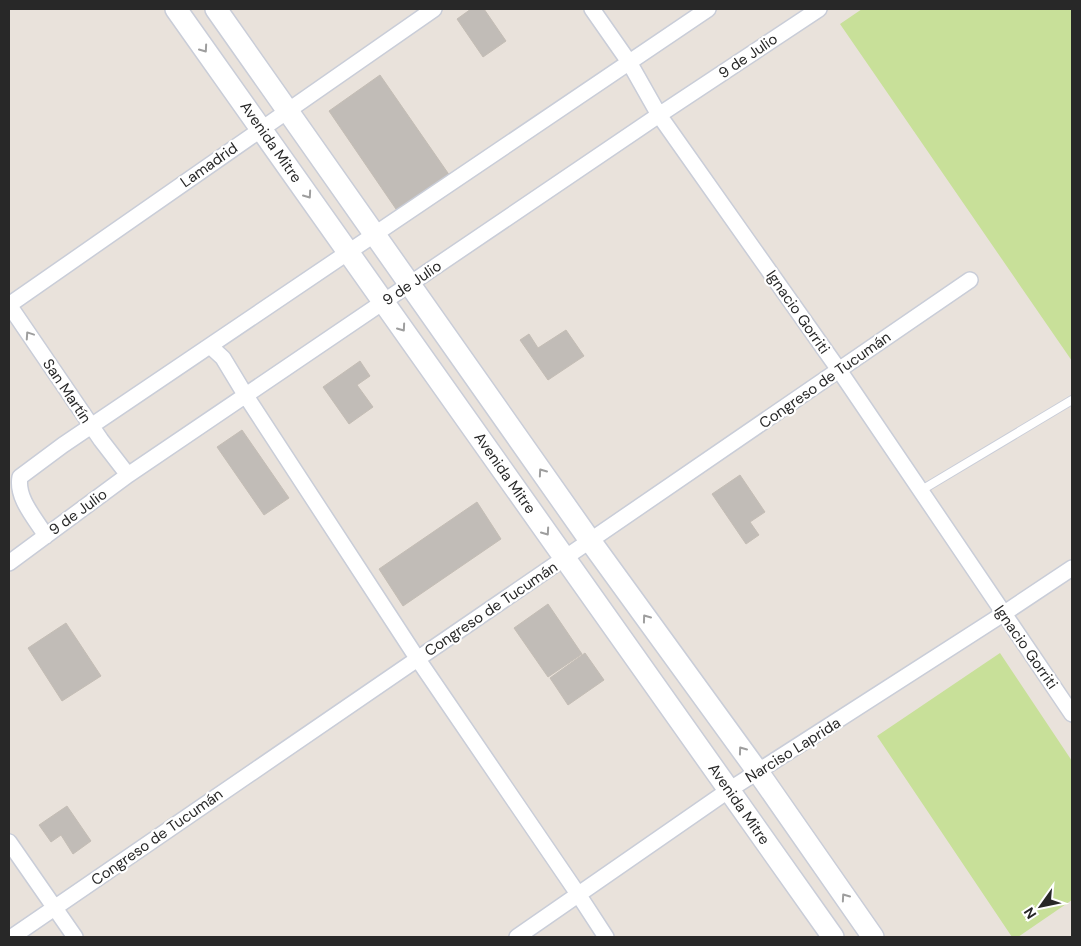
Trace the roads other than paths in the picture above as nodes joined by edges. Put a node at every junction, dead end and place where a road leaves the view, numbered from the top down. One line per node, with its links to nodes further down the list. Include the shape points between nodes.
1 (176, 9): 10 (main road, Avenida Mitre, one-way to 10)
2 (216, 9): 8 (main road, Avenida Mitre)
3 (434, 9): 8 (street, Lamadrid)
4 (592, 9): 7 (street, Ignacio Gorriti)
5 (708, 9): 7 (street)
6 (819, 9): 9 (street, 9 de Julio)
7 (629, 62): 9 (street, Ignacio Gorriti); 11 (street)
8 (287, 110): 10 (street, Lamadrid); 11 (main road, Avenida Mitre)
9 (659, 115): 14 (street, 9 de Julio); 18 (street, Ignacio Gorriti)
10 (261, 128): 12 (main road, Avenida Mitre, one-way to 12); 16 (street, Lamadrid)
11 (375, 234): 12 (street); 14 (main road, Avenida Mitre)
12 (349, 252): 15 (main road, Avenida Mitre); 17 (street)
13 (970, 280): 18 (street, Congreso de Tucumán)
14 (410, 285): 15 (street, 9 de Julio); 25 (main road, Avenida Mitre, one-way to 14)
15 (384, 303): 19 (street, 9 de Julio); 26 (main road, Avenida Mitre, one-way to 26)
16 (9, 305): 21 (street, San Martín, one-way to 16)
17 (210, 346): 19 (street, via 224,358); 21 (street)
18 (838, 370): 23 (street, Ignacio Gorriti); 25 (street, Congreso de Tucumán)
19 (246, 396): 22 (street, 9 de Julio); 30 (street)
20 (1072, 400): 23 (lane)
21 (91, 426): 22 (street, San Martín); 24 (street, via 20,477 18,487)
22 (128, 475): 24 (street, 9 de Julio)
23 (920, 491): 29 (street, Ignacio Gorriti)
24 (46, 536): 27 (street, 9 de Julio)
25 (591, 542): 26 (street, Congreso de Tucumán); 32 (main road, Avenida Mitre, one-way to 25)
26 (566, 559): 30 (street, Congreso de Tucumán); 33 (main road, Avenida Mitre)
27 (9, 563)
28 (1072, 568): 29 (street, Narciso Laprida)
29 (1003, 614): 31 (street, Ignacio Gorriti); 32 (street, Narciso Laprida)
30 (417, 658): 35 (street); 36 (street, Congreso de Tucumán)
31 (1072, 714)
32 (758, 772): 33 (street, Narciso Laprida); 42 (main road, Avenida Mitre, one-way to 32)
33 (729, 790): 35 (street, Narciso Laprida); 41 (main road, Avenida Mitre)
34 (9, 842): 36 (street)
35 (578, 894): 39 (street, Narciso Laprida); 40 (street)
36 (55, 908): 37 (street, Congreso de Tucumán); 38 (street)
37 (12, 937)
38 (75, 937)
39 (517, 937)
40 (606, 937)
41 (833, 937)
42 (873, 937)

